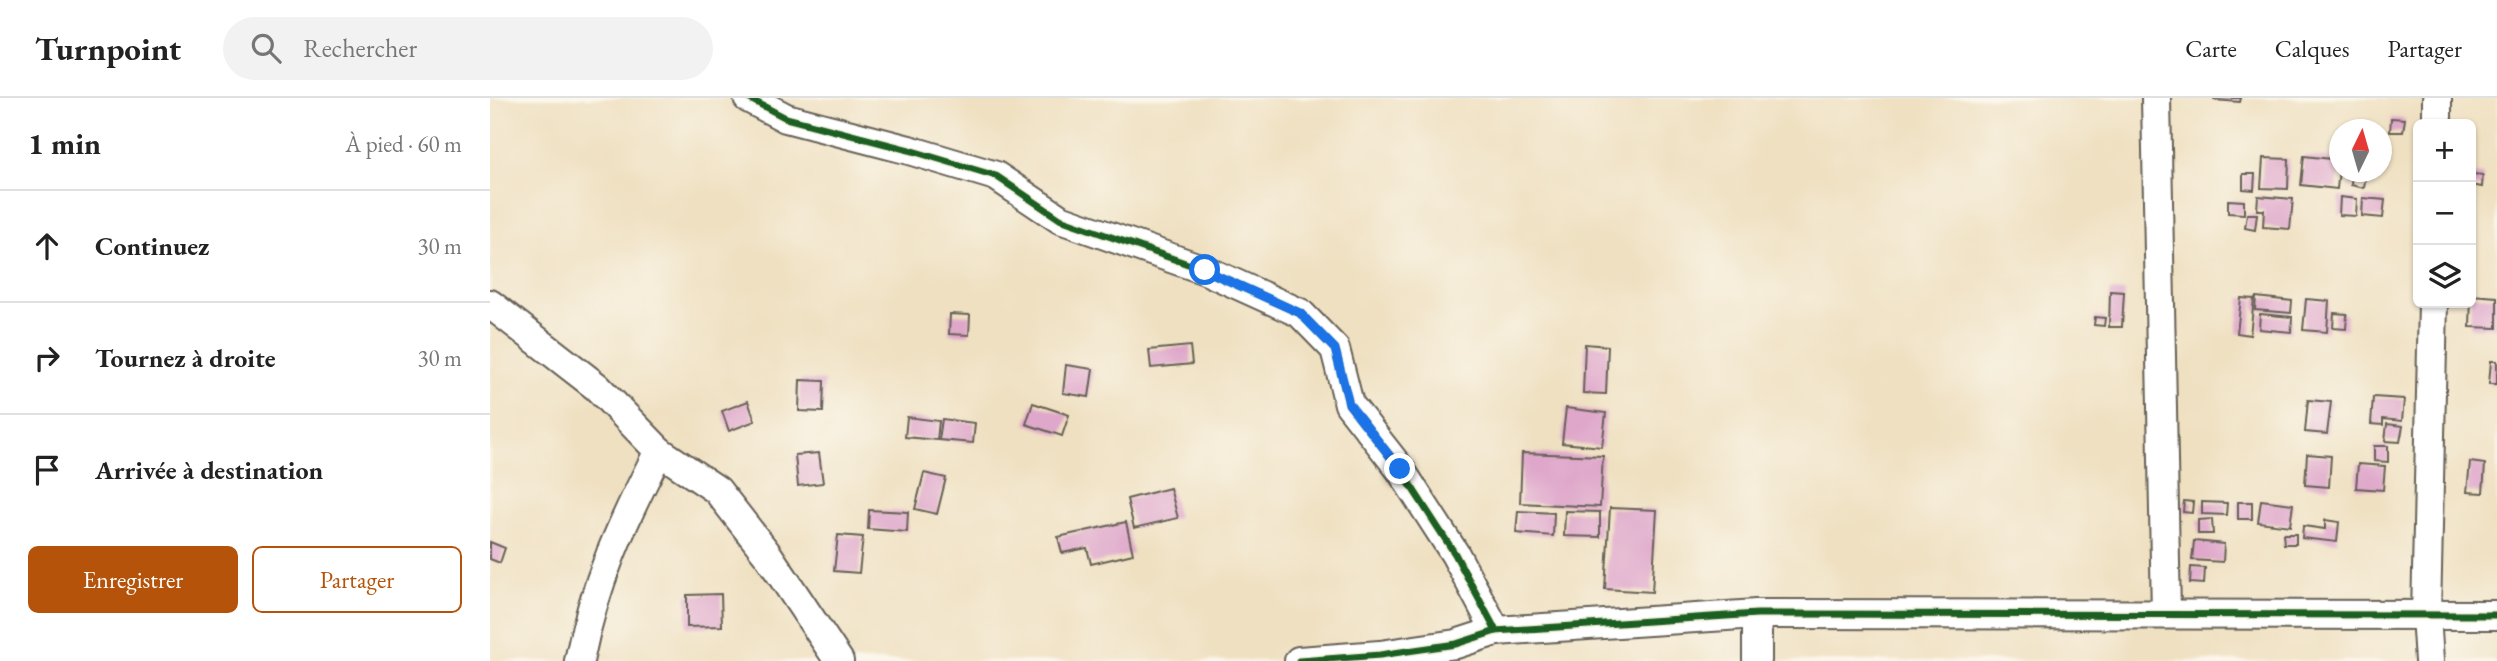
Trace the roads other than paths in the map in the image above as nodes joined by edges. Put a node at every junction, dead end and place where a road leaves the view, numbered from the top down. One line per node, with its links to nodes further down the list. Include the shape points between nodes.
1 (748, 98): 12 (street, via 786,118 996,176 1060,219 1205,270 1300,313 1335,349 1349,404 1455,554)
2 (2156, 98): 9 (street)
3 (2437, 98): 4 (street)
4 (2437, 119)
5 (490, 304): 7 (street, via 597,387)
6 (2433, 308): 10 (street)
7 (659, 451): 13 (street, via 614,541); 14 (street, via 717,490 768,555)
8 (1758, 614): 9 (street); 12 (street); 16 (street)
9 (2166, 614): 10 (street)
10 (2426, 615): 11 (street); 17 (street)
11 (2497, 615)
12 (1496, 631): 15 (street, via 1456,645)
13 (579, 661)
14 (839, 661)
15 (1299, 661)
16 (1757, 661)
17 (2429, 661)

